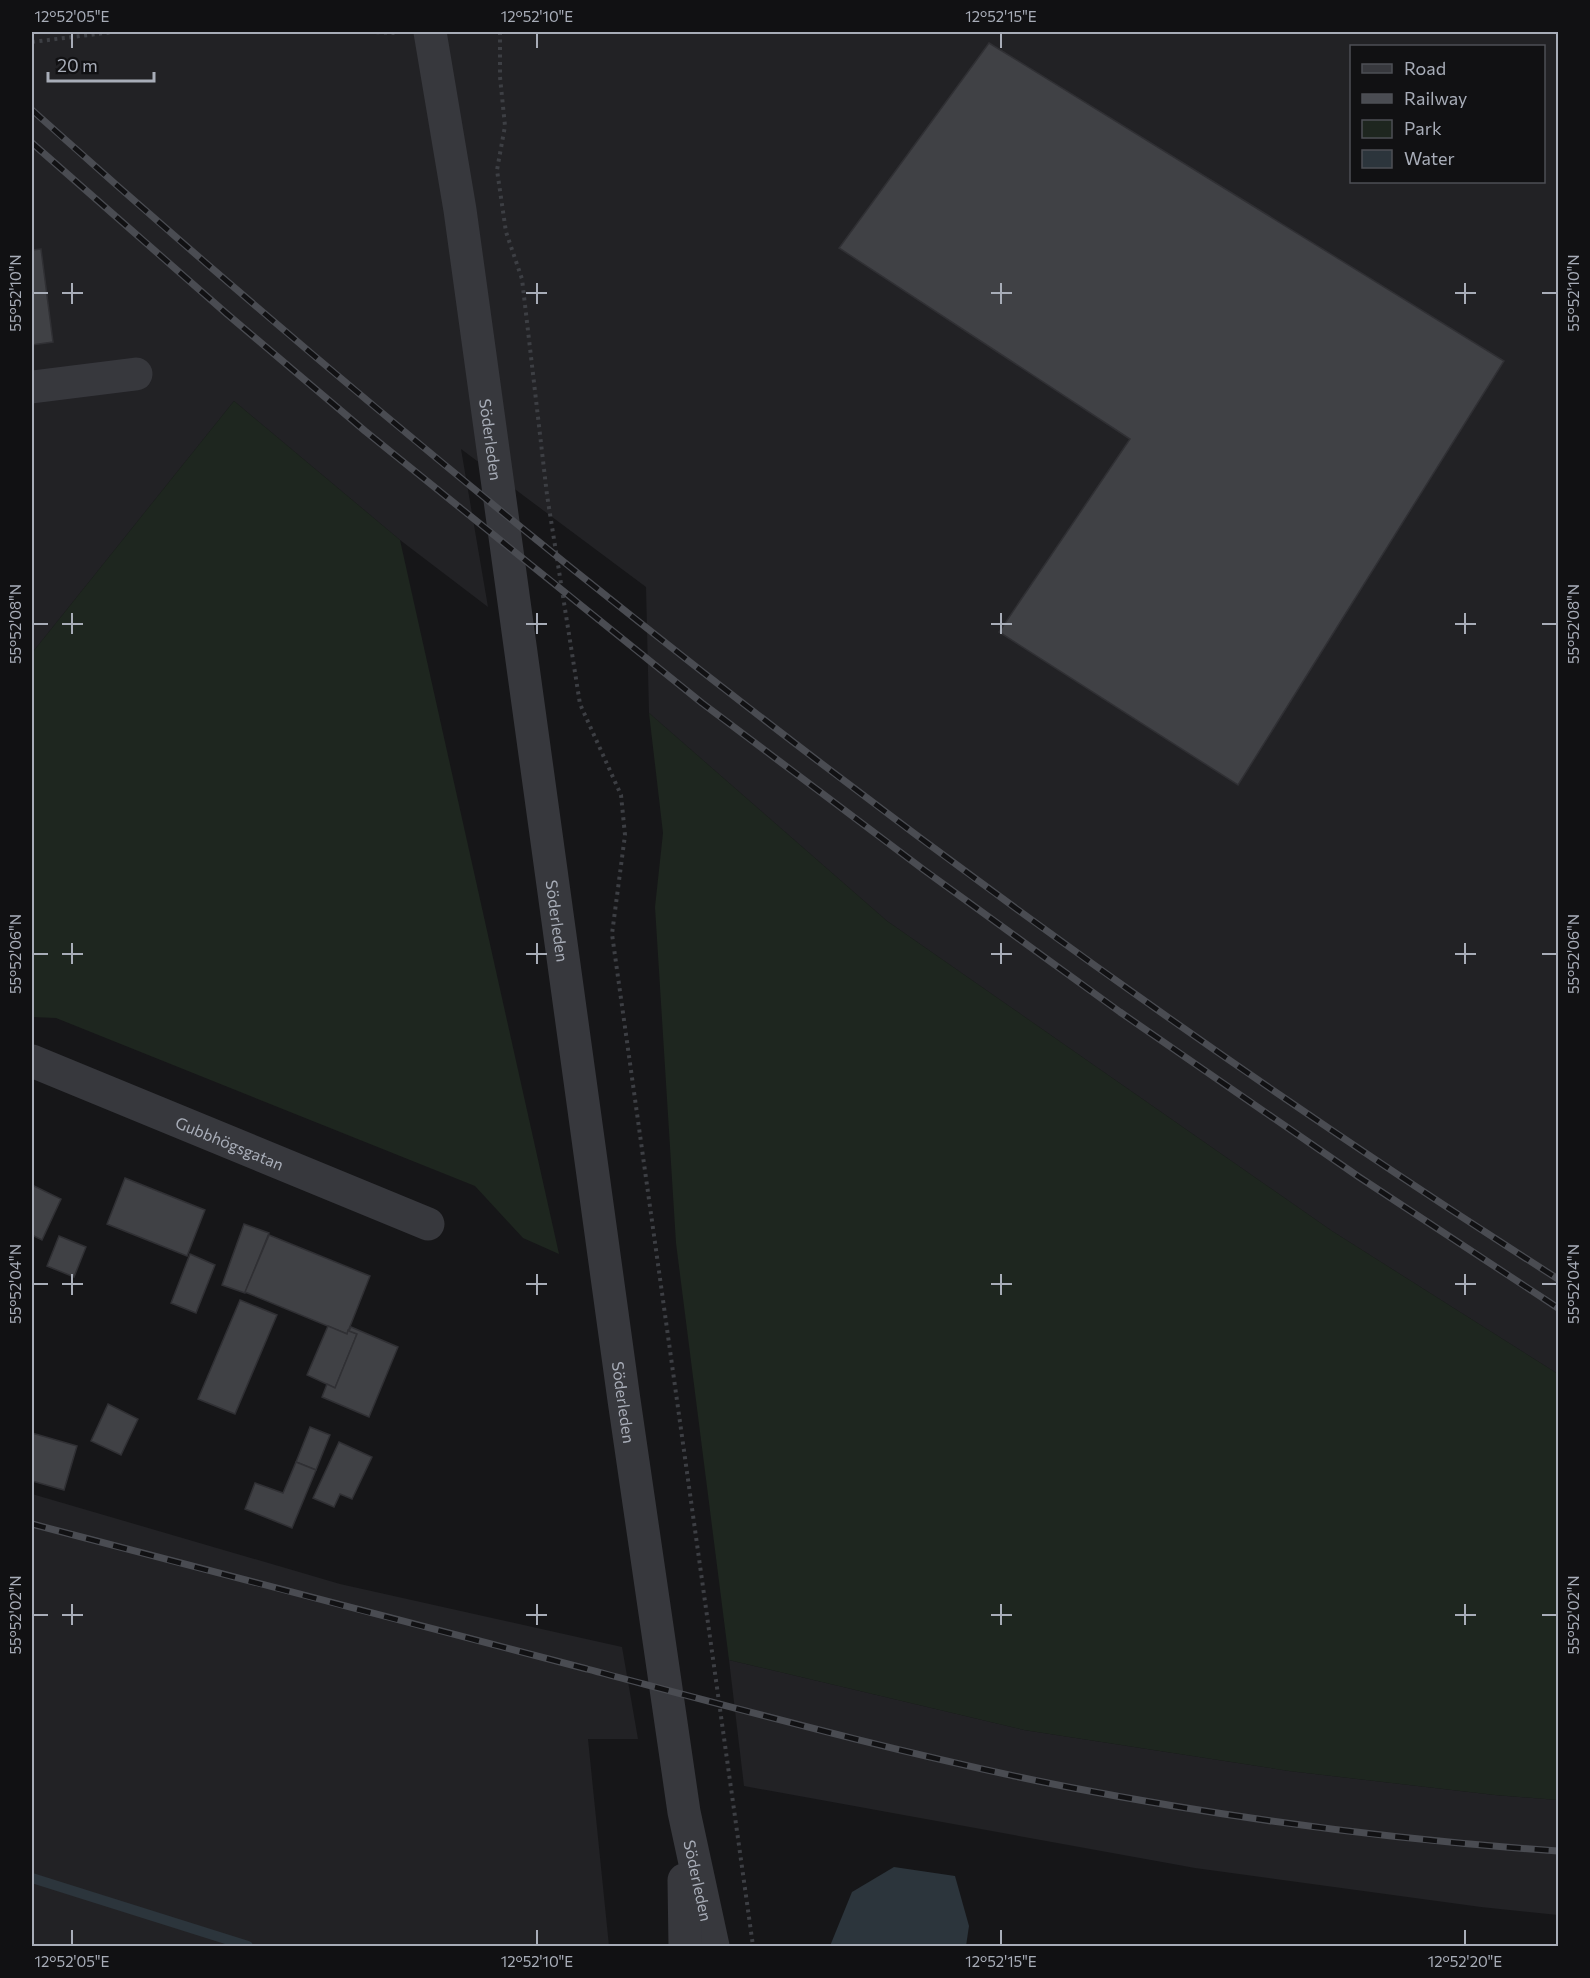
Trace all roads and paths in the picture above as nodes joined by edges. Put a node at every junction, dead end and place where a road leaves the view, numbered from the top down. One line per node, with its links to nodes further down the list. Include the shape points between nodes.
1 (113, 32): 6 (path)
2 (369, 32): 3 (path)
3 (406, 32)
4 (430, 32): 11 (street, Söderleden, via 460,210)
5 (500, 32): 14 (path, via 505,126 497,170 506,232 522,279 547,495 580,704 621,795 625,835 612,934)
6 (32, 42)
7 (136, 374): 8 (street)
8 (32, 387)
9 (32, 1061): 10 (street, Gubbhögsgatan)
10 (428, 1224)
11 (684, 1812): 12 (street, Söderleden); 13 (street, Söderleden)
12 (685, 1947)
13 (713, 1947)
14 (753, 1947)

